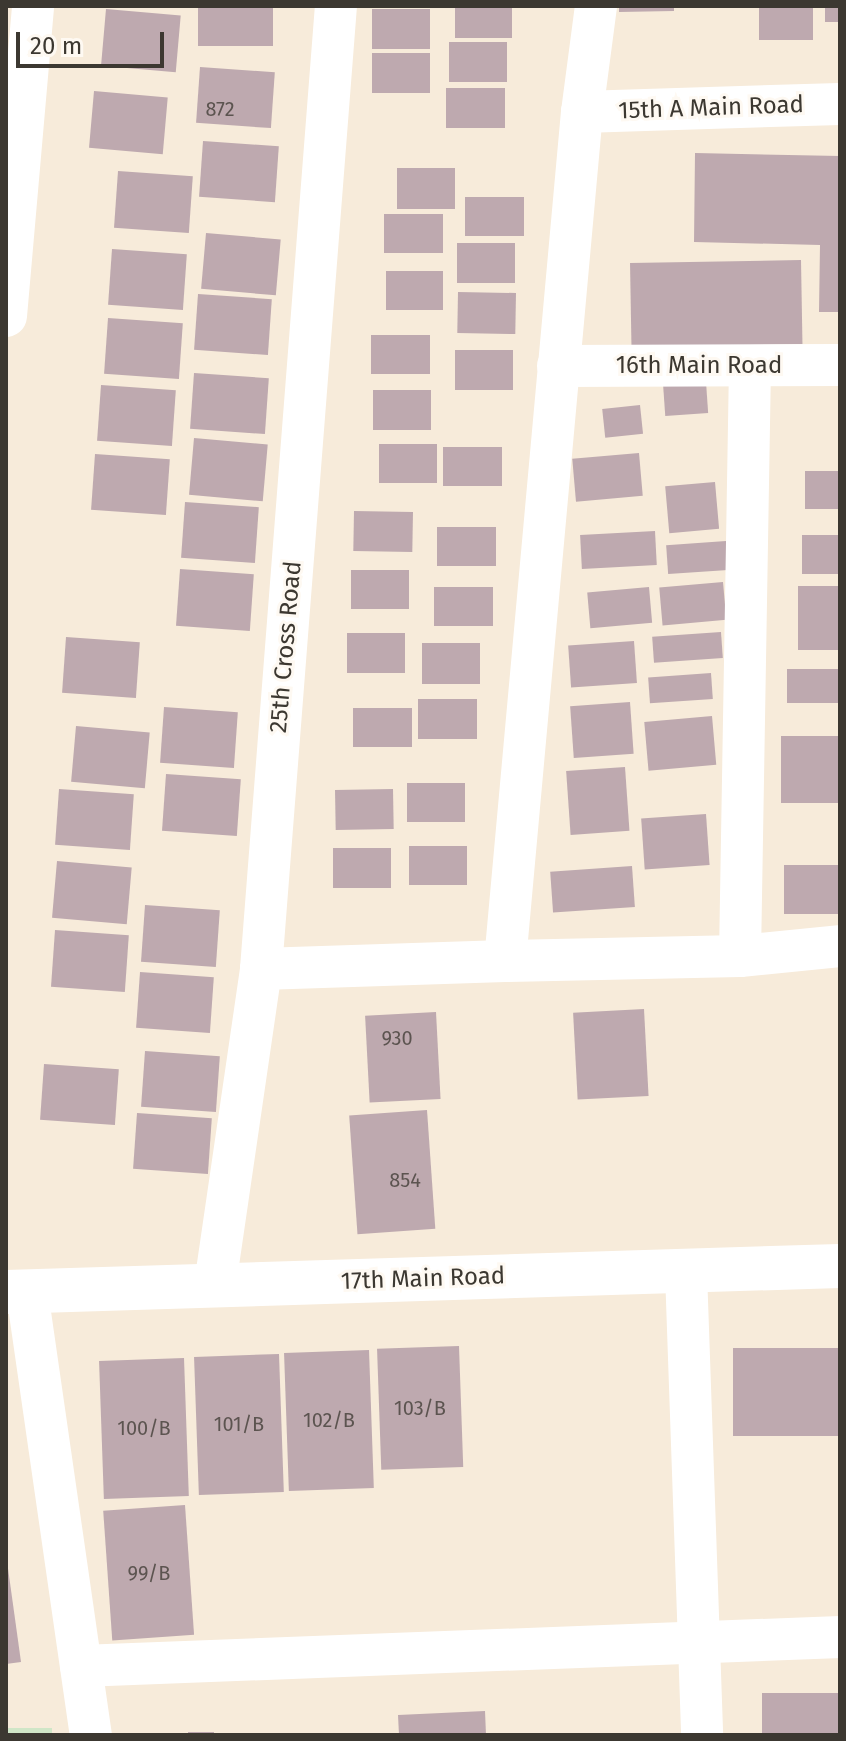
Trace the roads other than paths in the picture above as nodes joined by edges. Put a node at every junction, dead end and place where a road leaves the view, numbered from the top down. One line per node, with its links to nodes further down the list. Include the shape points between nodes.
1 (33, 6): 6 (street)
2 (336, 6): 13 (street, 25th Cross Road)
3 (596, 6): 5 (street)
4 (840, 104): 5 (street, 15th A Main Road)
5 (582, 112): 8 (street)
6 (6, 316)
7 (840, 365): 9 (street, 16th Main Road)
8 (558, 366): 9 (street, 16th Main Road); 12 (street)
9 (750, 366): 11 (street)
10 (840, 946): 11 (street)
11 (740, 956): 12 (street)
12 (505, 961): 13 (street)
13 (261, 969): 16 (street, 25th Cross Road)
14 (840, 1266): 15 (street, 17th Main Road)
15 (686, 1272): 16 (street, 17th Main Road); 19 (street)
16 (215, 1285): 17 (street, 17th Main Road)
17 (16, 1292): 20 (street)
18 (840, 1637): 19 (street)
19 (699, 1640): 20 (street); 22 (street)
20 (81, 1666): 21 (street)
21 (91, 1735)
22 (702, 1735)

